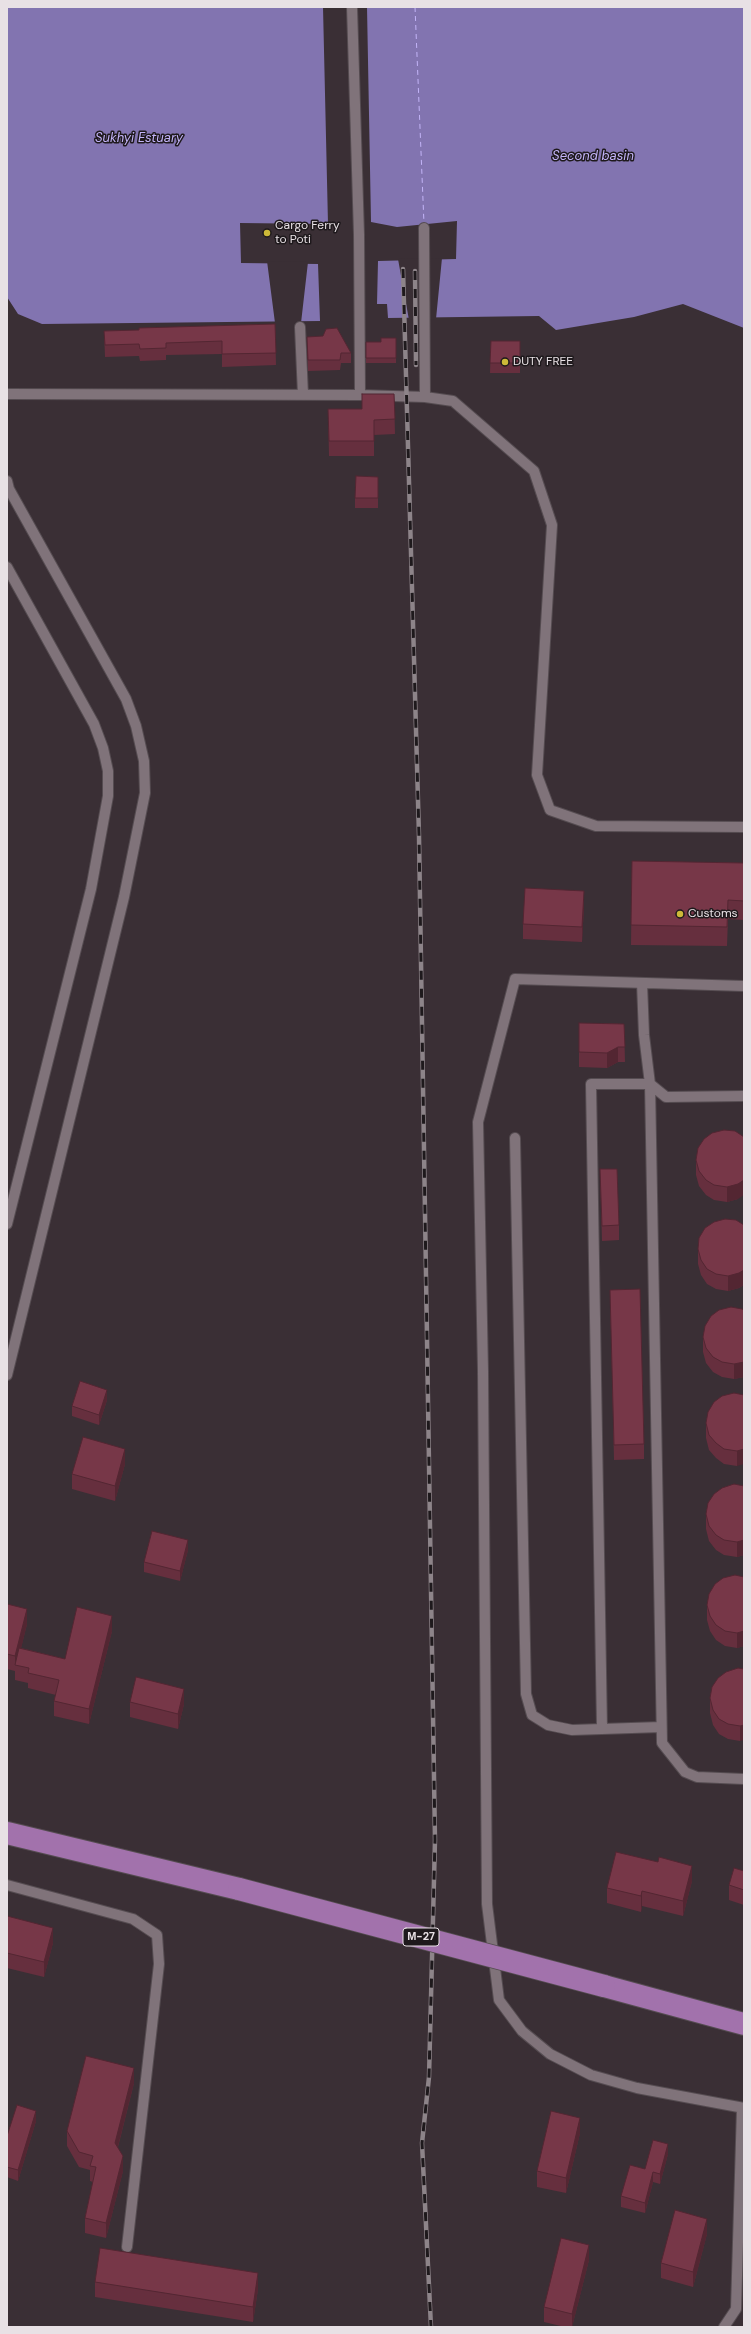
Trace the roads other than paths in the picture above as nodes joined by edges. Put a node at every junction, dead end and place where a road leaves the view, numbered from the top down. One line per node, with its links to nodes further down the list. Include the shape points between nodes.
1 (352, 7): 5 (lane, via 359,235)
2 (424, 228): 7 (lane)
3 (300, 327): 6 (lane)
4 (7, 394): 6 (lane)
5 (360, 394): 6 (lane); 7 (lane)
6 (303, 395)
7 (425, 397): 10 (lane, via 453,401 534,471 552,525 537,775 550,810 596,826)
8 (7, 481): 17 (lane, via 9,489 126,699 136,726 144,761 145,793 124,897)
9 (7, 567): 16 (lane, via 94,724 104,748 108,796 91,889)
10 (744, 827)
11 (642, 983): 12 (lane); 13 (lane, via 644,1035); 24 (lane, via 515,979 478,1122 483,1379 487,1904 499,2000 522,2031 550,2054 604,2079)
12 (744, 986)
13 (650, 1084): 14 (lane, via 666,1097); 18 (lane); 19 (lane, via 590,1084)
14 (744, 1096)
15 (515, 1138): 19 (lane, via 526,1694 532,1716 548,1725 572,1730)
16 (7, 1224)
17 (7, 1375)
18 (661, 1727): 19 (lane); 20 (lane, via 662,1743 685,1772 697,1777)
19 (602, 1729)
20 (744, 1779)
21 (7, 1833): 23 (main road, М-27, bridge, via 239,1889)
22 (7, 1885): 25 (lane, via 132,1919 157,1935 159,1964)
23 (744, 2024)
24 (743, 2108): 26 (lane, via 736,2309)
25 (127, 2247)
26 (724, 2327)

